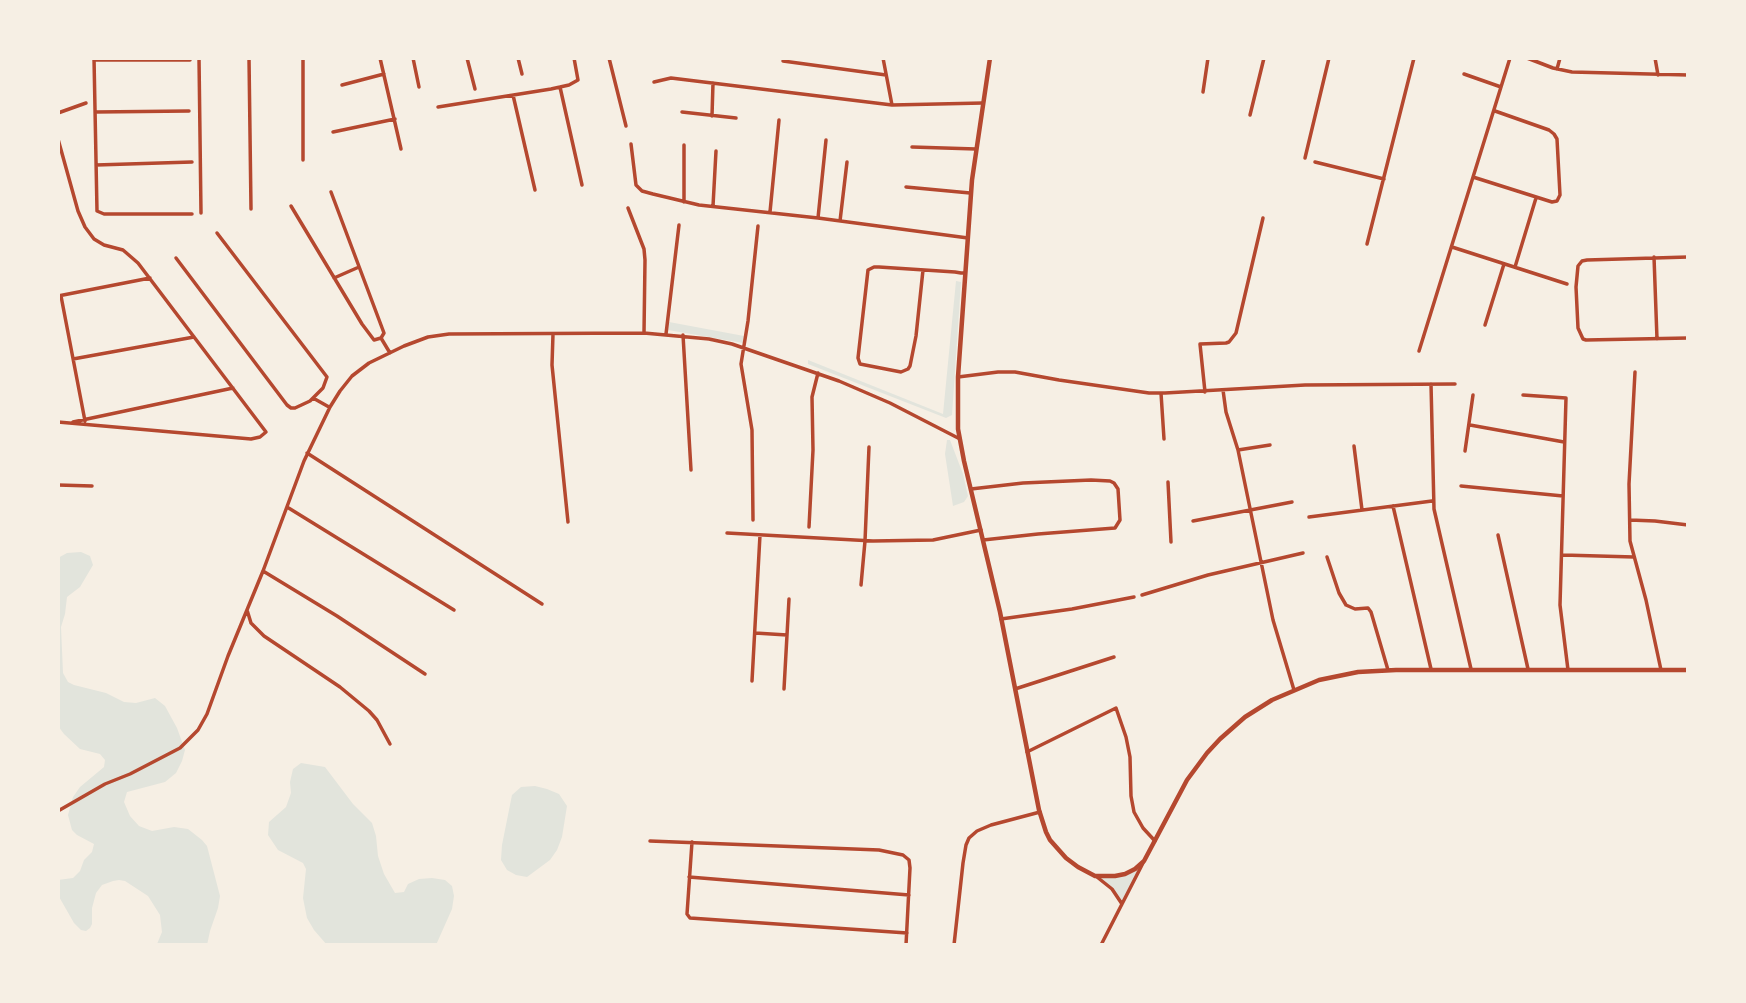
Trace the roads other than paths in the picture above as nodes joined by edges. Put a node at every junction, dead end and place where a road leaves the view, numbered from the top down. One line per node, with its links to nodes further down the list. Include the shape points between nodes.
1 (199, 58): 85 (street)
2 (249, 58): 83 (street)
3 (303, 58): 64 (street)
4 (380, 58): 24 (street)
5 (413, 58): 33 (street)
6 (467, 58): 36 (street)
7 (519, 58): 25 (street)
8 (574, 58): 34 (street, via 578,80)
9 (609, 58): 53 (street)
10 (883, 58): 27 (street)
11 (990, 58): 40 (street)
12 (1208, 58): 37 (street)
13 (1264, 58): 48 (street)
14 (1329, 58): 63 (street)
15 (1414, 58): 72 (street)
16 (1510, 58): 35 (street)
17 (1527, 58): 23 (street)
18 (1560, 58): 23 (street)
19 (1655, 58): 28 (street)
20 (94, 59): 21 (street); 45 (street)
21 (190, 60)
22 (783, 61): 27 (street)
23 (1557, 69): 28 (street)
24 (384, 74): 32 (street); 51 (street)
25 (522, 74)
26 (1464, 74): 35 (street)
27 (886, 75): 41 (street)
28 (1658, 75): 29 (street)
29 (1688, 75)
30 (654, 82): 31 (street, via 671,78)
31 (713, 83): 41 (street); 49 (street)
32 (342, 85)
33 (419, 87)
34 (559, 87): 38 (street); 73 (street)
35 (1501, 87): 44 (street)
36 (475, 89)
37 (1203, 92)
38 (513, 95): 42 (street); 75 (street)
39 (86, 103): 47 (street)
40 (984, 103): 41 (street); 61 (street)
41 (892, 105)
42 (438, 107)
43 (189, 111): 45 (street)
44 (1494, 111): 71 (street); 78 (street, via 1556,136 1560,195 1555,202)
45 (95, 112): 69 (street)
46 (682, 112): 49 (street)
47 (58, 113)
48 (1250, 115)
49 (712, 116): 50 (street)
50 (736, 118)
51 (394, 119): 54 (street); 60 (street)
52 (779, 120): 84 (street)
53 (626, 126)
54 (333, 132)
55 (58, 139): 68 (street)
56 (826, 141): 87 (street)
57 (631, 144): 79 (street, via 639,188)
58 (684, 145): 79 (street)
59 (912, 147): 61 (street)
60 (401, 149)
61 (976, 149): 77 (street)
62 (716, 151): 81 (street)
63 (1305, 158)
64 (303, 160)
65 (192, 162): 69 (street)
66 (848, 162): 89 (street)
67 (1315, 162): 72 (street)
68 (65, 165): 70 (street); 104 (street, via 78,211 94,239 128,253)
69 (96, 165): 86 (street, via 96,208 100,213)
70 (58, 168)
71 (1473, 177): 78 (street); 95 (street)
72 (1384, 179): 94 (street)
73 (582, 185)
74 (906, 187): 77 (street)
75 (534, 190)
76 (331, 192): 100 (street)
77 (971, 192): 93 (street)
78 (1536, 198): 101 (street)
79 (684, 202): 81 (street)
80 (291, 206): 105 (street)
81 (713, 206): 84 (street)
82 (628, 208): 109 (street, via 645,260)
83 (251, 209)
84 (770, 212): 87 (street)
85 (201, 213)
86 (192, 214)
87 (818, 218): 89 (street)
88 (1263, 218): 128 (street, via 1236,333 1226,343 1200,344)
89 (840, 221): 93 (street)
90 (679, 225): 111 (street)
91 (758, 226): 117 (street)
92 (217, 233): 132 (street, via 327,377)
93 (968, 238): 103 (street)
94 (1367, 244)
95 (1452, 247): 99 (street); 118 (street)
96 (1654, 257): 97 (street); 116 (street); 116 (street, via 1582,261 1577,270 1578,328 1586,341)
97 (1688, 257)
98 (176, 258): 132 (street, via 288,405 295,408)
99 (1504, 264): 101 (street); 108 (street)
100 (359, 267): 105 (street); 114 (street, via 384,333)
101 (1515, 267): 106 (street)
102 (923, 270): 102 (street, via 868,270 860,365 901,372 910,366); 103 (street)
103 (965, 273): 123 (street)
104 (150, 278): 107 (street); 113 (street)
105 (334, 278): 114 (street, via 369,334 374,340)
106 (1567, 284)
107 (59, 296): 120 (street)
108 (1485, 325)
109 (644, 333): 110 (street); 111 (street)
110 (553, 334): 119 (street, via 438,335); 163 (street)
111 (666, 334): 112 (street)
112 (683, 335): 117 (street); 146 (street)
113 (194, 337): 120 (street); 126 (street)
114 (381, 338): 119 (street)
115 (1688, 338): 116 (street)
116 (1657, 339)
117 (744, 348): 122 (street); 160 (street, via 741,372 752,430)
118 (1419, 351)
119 (390, 352): 133 (street, via 352,376)
120 (73, 359): 135 (street)
121 (1635, 372): 161 (street)
122 (818, 373): 137 (street); 165 (street, via 812,397)
123 (958, 377): 129 (street, via 1015,372); 137 (street)
124 (1431, 384): 125 (street); 127 (street); 153 (street)
125 (1455, 384)
126 (233, 388): 135 (street); 135 (street, via 266,432 260,437)
127 (1223, 390): 128 (street); 143 (street)
128 (1205, 392): 129 (street)
129 (1161, 393): 138 (street)
130 (1474, 395): 136 (street)
131 (1523, 395): 139 (street, via 1566,398)
132 (313, 398): 133 (street)
133 (330, 407): 145 (street)
134 (58, 422): 135 (street)
135 (85, 422)
136 (1470, 425): 139 (street); 144 (street)
137 (960, 439): 151 (street)
138 (1164, 439)
139 (1564, 442): 152 (street)
140 (1270, 445): 143 (street)
141 (1354, 446): 158 (street)
142 (869, 447): 172 (street)
143 (1238, 450): 157 (street)
144 (1465, 451)
145 (307, 453): 156 (street); 184 (street)
146 (691, 470)
147 (1168, 482): 173 (street)
148 (58, 485): 149 (street)
149 (92, 486)
150 (1461, 486): 152 (street)
151 (971, 489): 166 (street); 171 (street, via 1091,480 1110,481 1118,489 1120,520 1115,528)
152 (1563, 496): 175 (street)
153 (1433, 501): 155 (street); 192 (street)
154 (1292, 502): 157 (street)
155 (1393, 506): 158 (street); 191 (street)
156 (287, 507): 179 (street); 186 (street)
157 (1250, 510): 162 (street); 178 (street)
158 (1362, 510): 159 (street)
159 (1309, 517)
160 (752, 520)
161 (1630, 520): 164 (street); 177 (street)
162 (1192, 521)
163 (568, 522)
164 (1688, 525): 168 (street)
165 (809, 527)
166 (981, 530): 171 (street); 172 (street, via 933,540)
167 (727, 533): 170 (street)
168 (1688, 533)
169 (1498, 535): 193 (street)
170 (760, 536): 172 (street); 188 (street)
171 (983, 540): 187 (street)
172 (865, 541): 180 (street)
173 (1171, 542)
174 (1303, 553): 178 (street)
175 (1562, 555): 177 (street); 195 (street, via 1560,605)
176 (1327, 557): 194 (street, via 1346,605 1371,612)
177 (1634, 557): 196 (street)
178 (1260, 562): 181 (street); 202 (street)
179 (263, 571): 185 (street); 198 (street)
180 (861, 584)
181 (1142, 595)
182 (1134, 597): 187 (street)
183 (789, 599): 189 (street)
184 (542, 604)
185 (247, 608): 203 (street, via 251,623 264,636 369,710); 205 (street, via 203,724 193,736 180,748)
186 (454, 610)
187 (1001, 619): 200 (street)
188 (755, 633): 189 (street); 199 (street)
189 (787, 635): 201 (street)
190 (1114, 657): 200 (street)
191 (1431, 669): 192 (street); 194 (street)
192 (1471, 669): 193 (street)
193 (1528, 669): 195 (street)
194 (1388, 670): 202 (street, via 1319,680)
195 (1568, 670): 196 (street)
196 (1661, 670): 197 (street)
197 (1688, 670)
198 (425, 674)
199 (752, 681)
200 (1016, 689): 204 (street)
201 (784, 690)
202 (1294, 690): 208 (street, via 1254,711 1213,746 1187,780)
203 (390, 744)
204 (1027, 752): 206 (street); 208 (street, via 1116,708 1128,747 1134,812)
205 (58, 811)
206 (1040, 812): 211 (street, via 1060,853); 217 (street, via 985,827 969,838)
207 (650, 841): 209 (street)
208 (1155, 841): 210 (street)
209 (692, 842): 212 (street); 213 (street, via 891,852 909,860)
210 (1144, 861): 211 (street, via 1125,874); 214 (street)
211 (1095, 876): 214 (street)
212 (690, 877): 213 (street); 215 (street, via 690,918)
213 (909, 895): 215 (street)
214 (1122, 904): 218 (street)
215 (906, 933): 216 (street)
216 (906, 945)
217 (954, 945)
218 (1101, 945)

